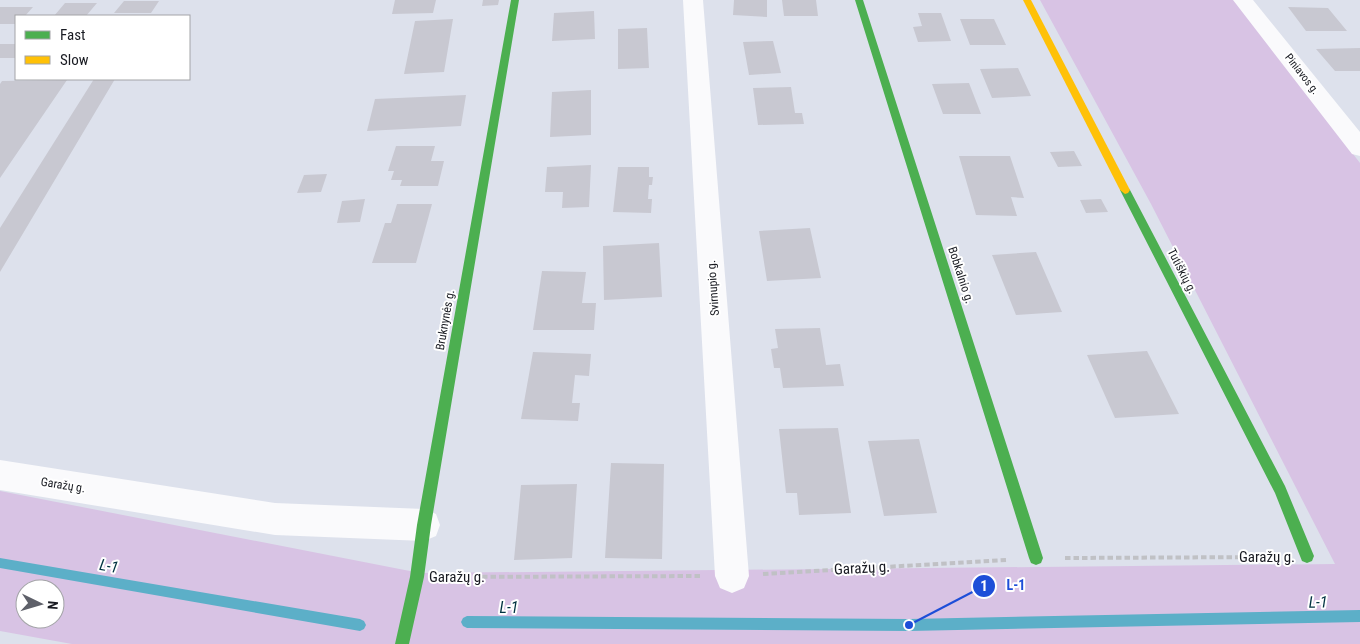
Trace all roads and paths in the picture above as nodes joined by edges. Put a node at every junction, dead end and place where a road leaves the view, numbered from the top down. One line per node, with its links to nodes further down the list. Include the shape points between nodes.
1 (515, 0): 8 (street, Bruknynės g.)
2 (693, 0): 11 (street, Svirnupio g.)
3 (859, 0): 10 (street, Bobkalnio g.)
4 (1027, 0): 9 (street, Tutiškių g., via 1280,490)
5 (1244, 0): 6 (street, Piniavos g.)
6 (1360, 148)
7 (0, 476): 8 (street, Garažų g., via 275,519)
8 (424, 525): 12 (street, Bruknynės g.)
9 (1307, 556): 10 (path, Garažų g.)
10 (1036, 558): 11 (path, Garažų g.)
11 (732, 576): 12 (path, Garažų g.)
12 (417, 577): 13 (street, Bruknynės g.)
13 (402, 644)

